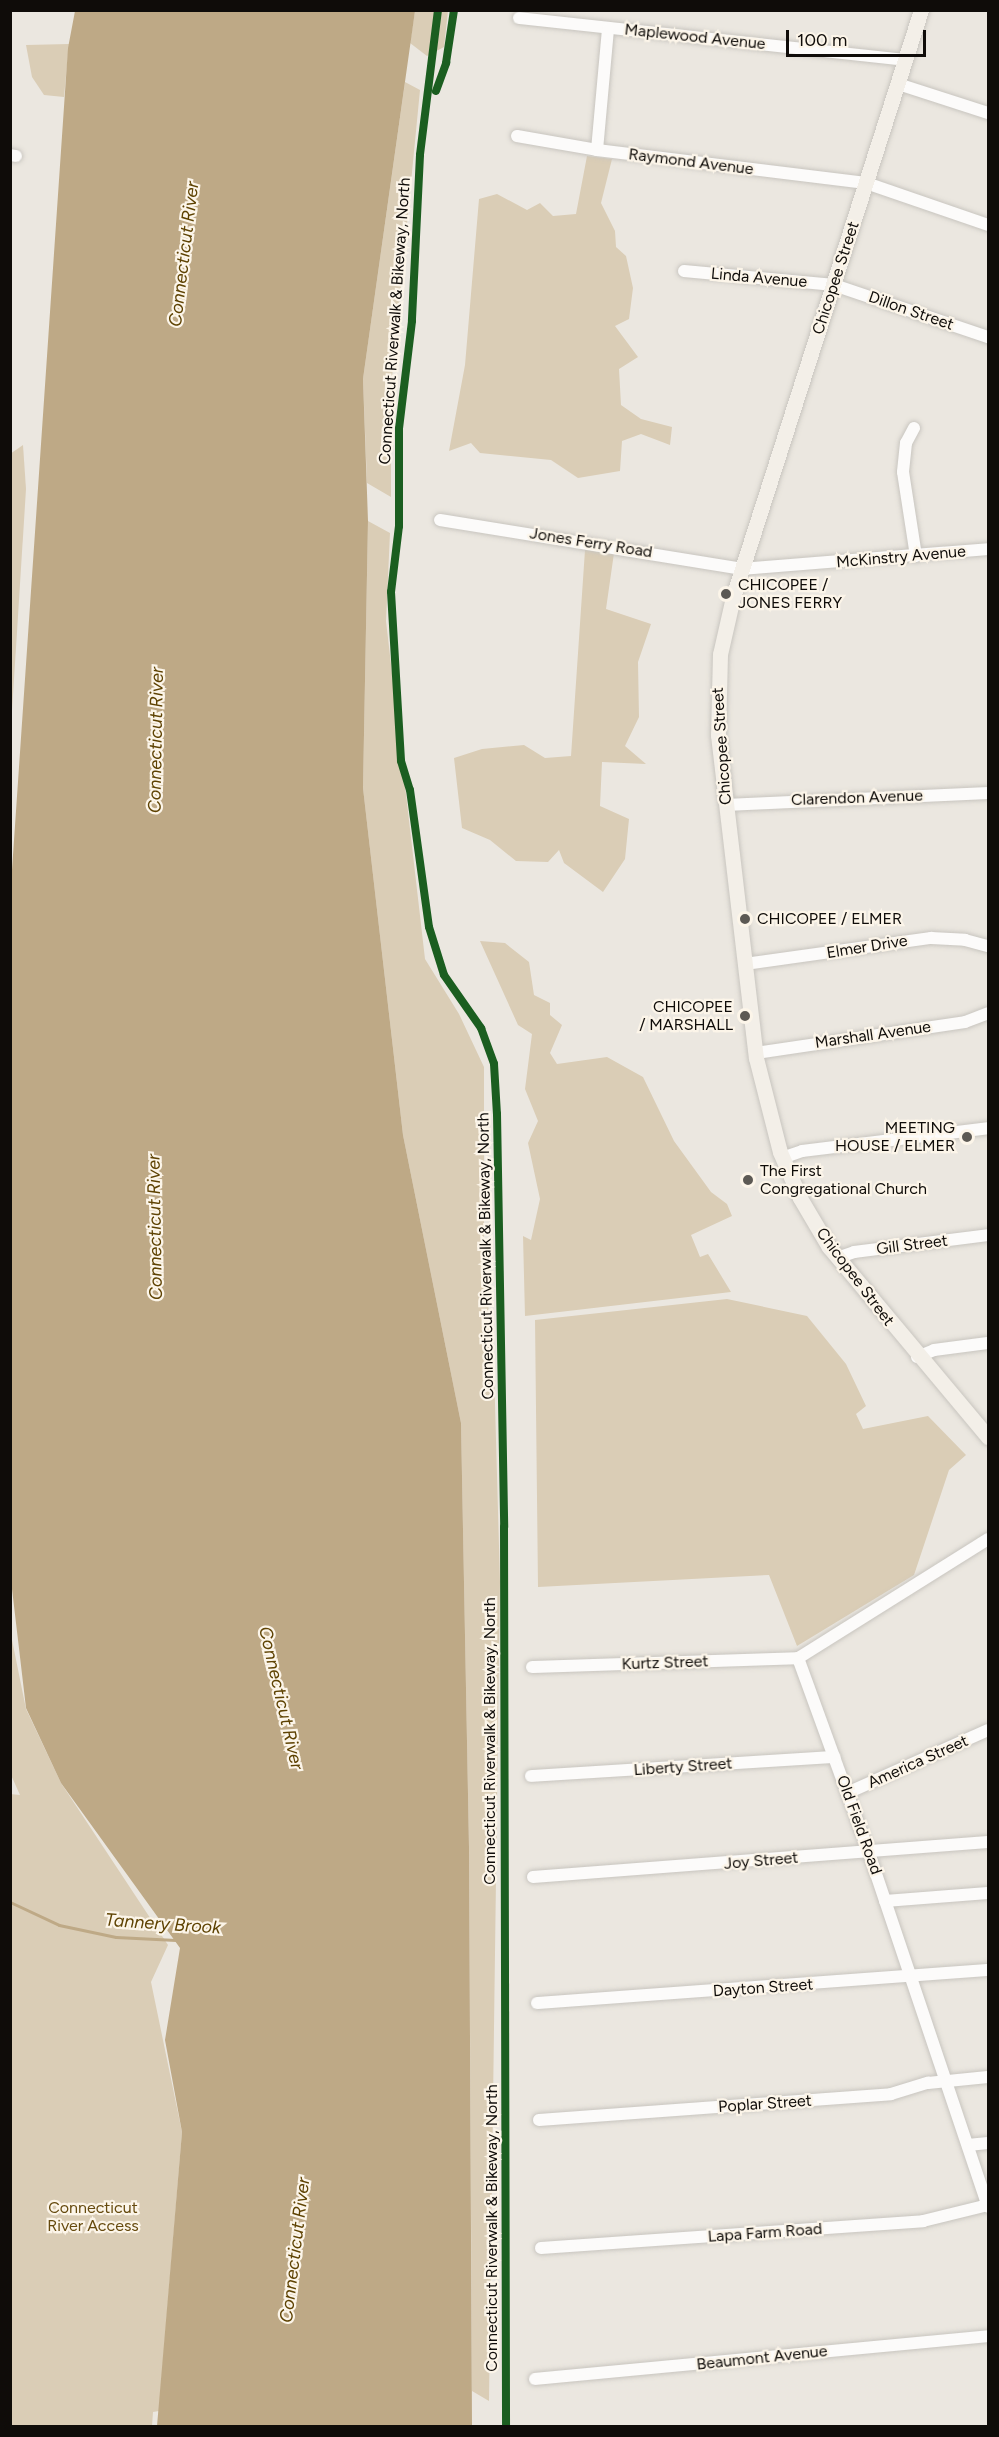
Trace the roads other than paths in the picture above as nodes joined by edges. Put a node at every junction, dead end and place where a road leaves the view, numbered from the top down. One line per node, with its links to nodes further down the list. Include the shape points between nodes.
1 (921, 10): 4 (main road, Chicopee Street)
2 (519, 18): 3 (street, Maplewood Avenue)
3 (608, 29): 4 (street, Maplewood Avenue); 8 (street)
4 (906, 60): 5 (main road, Chicopee Street)
5 (898, 84): 6 (street); 9 (main road, Chicopee Street)
6 (988, 113)
7 (517, 136): 8 (street, Raymond Avenue)
8 (597, 150): 9 (street, Raymond Avenue)
9 (866, 183): 10 (street, Raymond Avenue); 12 (main road, Chicopee Street)
10 (988, 225)
11 (684, 272): 12 (street, Linda Avenue)
12 (834, 285): 13 (street, Dillon Street); 18 (main road, Chicopee Street)
13 (988, 337)
14 (914, 428): 17 (street, via 906,443 903,472)
15 (440, 520): 18 (street, Jones Ferry Road)
16 (988, 549): 17 (street, McKinstry Avenue)
17 (916, 555): 18 (street, McKinstry Avenue)
18 (741, 569): 20 (main road, Chicopee Street, via 719,666 718,735)
19 (988, 793): 20 (street, Clarendon Avenue)
20 (726, 805): 22 (main road, Chicopee Street)
21 (988, 946): 22 (street, Elmer Drive, via 931,938)
22 (745, 964): 24 (main road, Chicopee Street)
23 (988, 1013): 24 (street, Marshall Avenue, via 965,1022)
24 (756, 1053): 26 (main road, Chicopee Street, via 767,1112)
25 (988, 1128): 26 (street, via 802,1151)
26 (783, 1158): 28 (main road, Chicopee Street, via 809,1214)
27 (988, 1236): 28 (street, Gill Street, via 854,1252)
28 (837, 1258): 30 (main road, Chicopee Street)
29 (988, 1343): 30 (street, via 934,1350)
30 (917, 1357): 31 (main road, Chicopee Street)
31 (988, 1437)
32 (988, 1539): 33 (street)
33 (798, 1658): 34 (street, Kurtz Street); 36 (street, Old Field Road)
34 (532, 1667)
35 (988, 1730): 38 (street, America Street)
36 (834, 1757): 37 (street, Liberty Street); 38 (street, Old Field Road)
37 (531, 1776)
38 (848, 1793): 40 (street, Old Field Road)
39 (988, 1842): 40 (street, Joy Street)
40 (869, 1853): 41 (street, Joy Street); 43 (street, Old Field Road)
41 (533, 1876)
42 (988, 1893): 43 (street)
43 (885, 1901): 45 (street, Old Field Road)
44 (988, 1970): 45 (street, Dayton Street)
45 (910, 1975): 46 (street, Dayton Street); 48 (street, Old Field Road)
46 (537, 2003)
47 (988, 2077): 48 (street, Poplar Street)
48 (946, 2081): 49 (street, Poplar Street, via 891,2094); 51 (street, Old Field Road)
49 (539, 2120)
50 (988, 2143): 51 (street)
51 (968, 2145): 52 (street, Old Field Road)
52 (988, 2206): 53 (street, Lapa Farm Road, via 923,2221)
53 (541, 2248)
54 (988, 2336): 55 (street, Beaumont Avenue)
55 (535, 2379)

